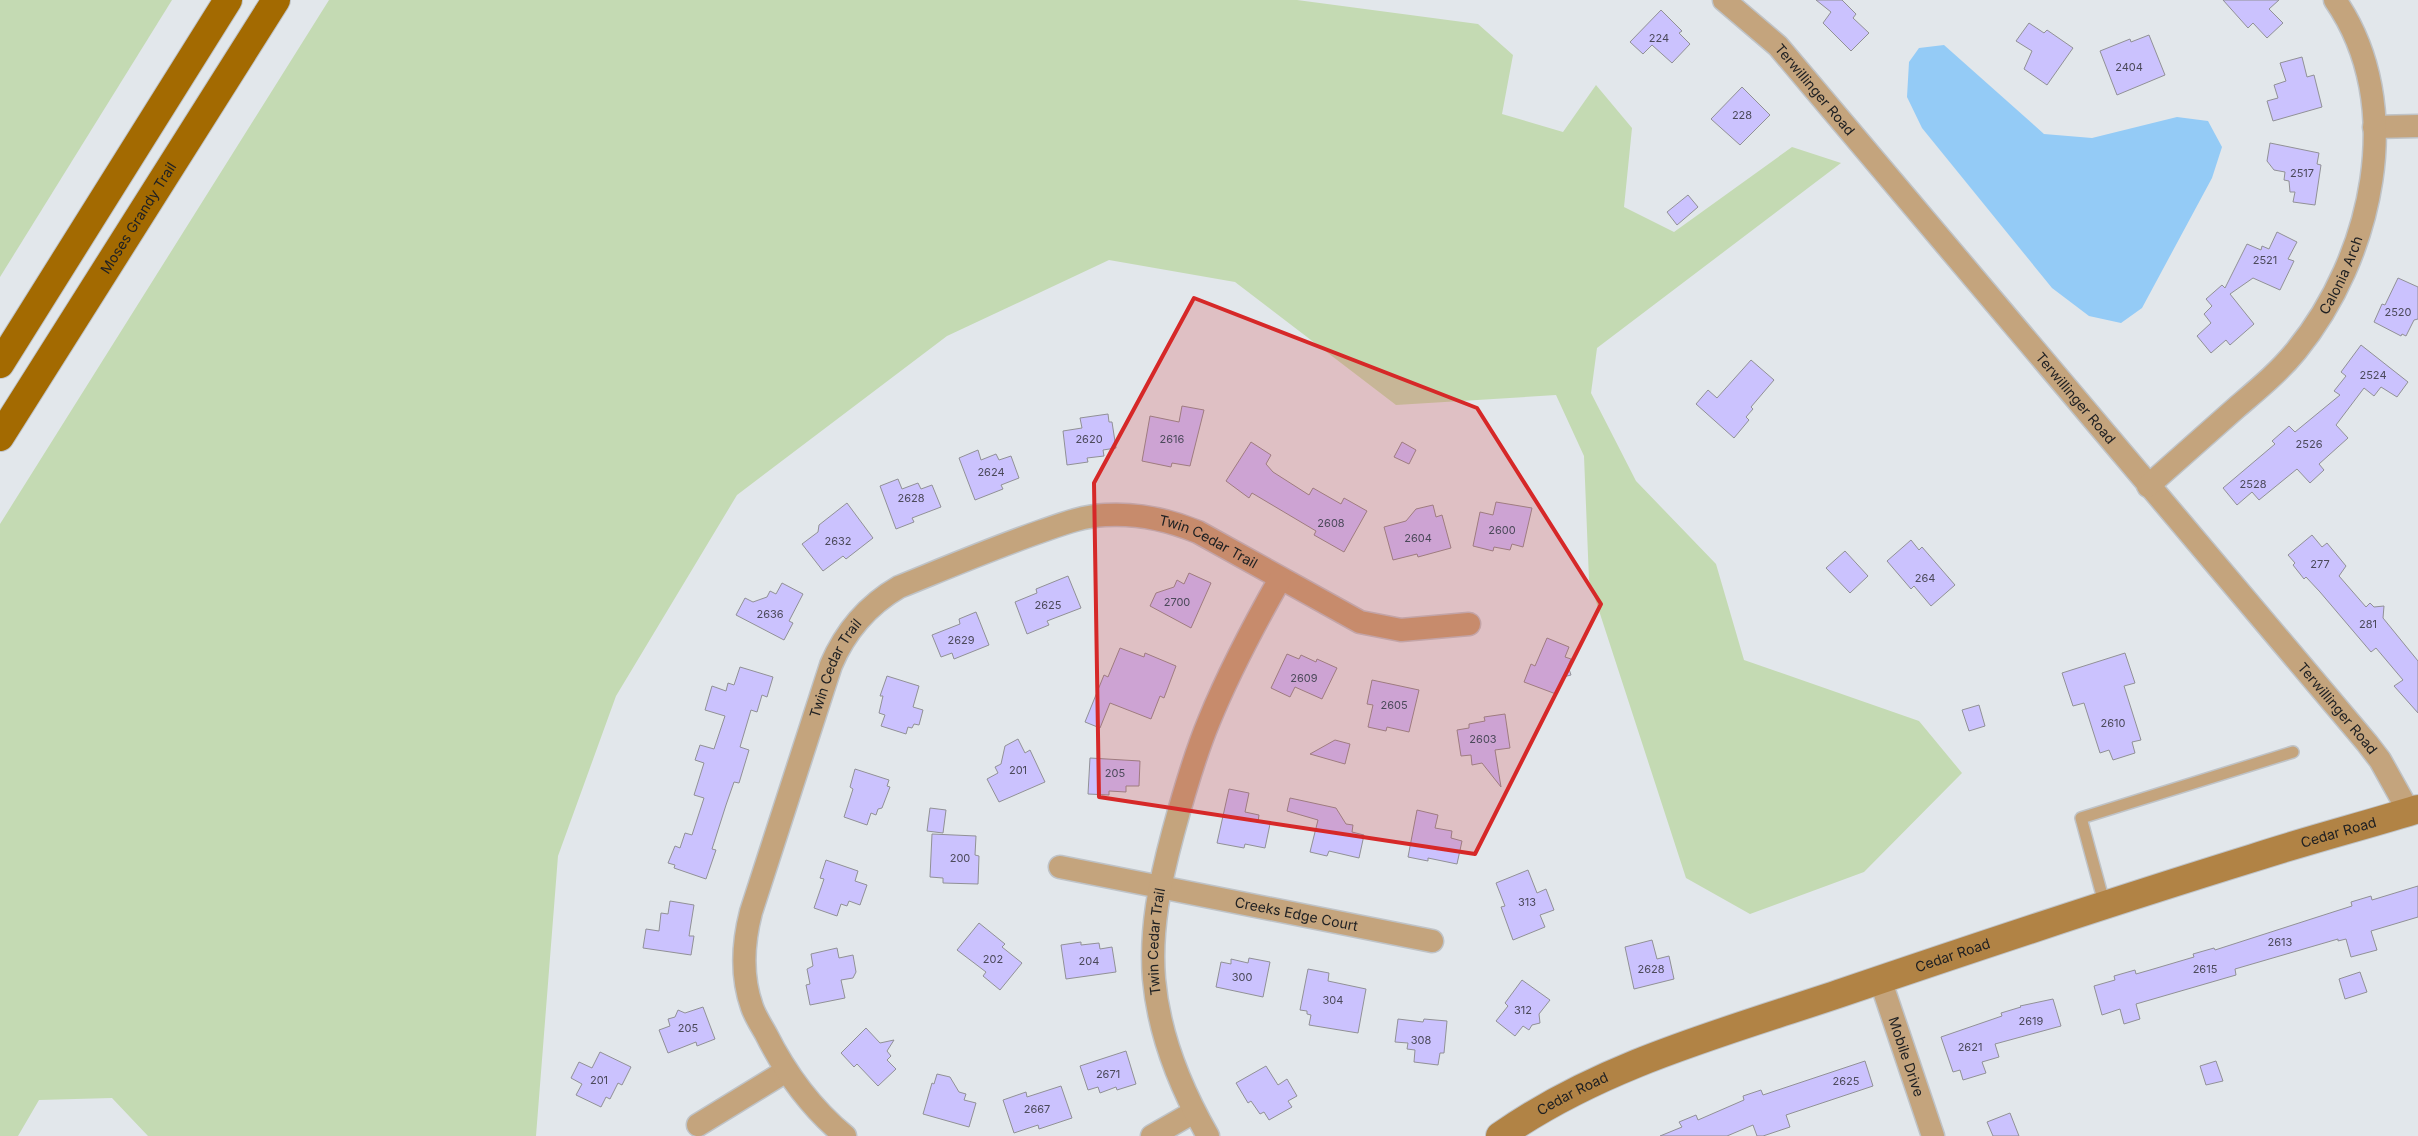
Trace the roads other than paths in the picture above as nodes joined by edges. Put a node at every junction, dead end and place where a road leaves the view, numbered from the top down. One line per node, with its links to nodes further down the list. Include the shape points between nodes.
1 (228, 0): 7 (main road)
2 (276, 0): 8 (main road, Moses Grandy Trail)
3 (1724, 0): 9 (street, Terwillinger Road, via 1778,46)
4 (2335, 0): 6 (street, Calonia Arch, via 2359,42 2375,112)
5 (2418, 126): 6 (street)
6 (2374, 127): 9 (street, Calonia Arch, via 2372,180 2360,230 2326,309 2281,368)
7 (0, 364)
8 (0, 437)
9 (2148, 486): 13 (street, Terwillinger Road, via 2380,760)
10 (1280, 579): 11 (street, Twin Cedar Trail, via 1347,616 1373,626 1401,630); 15 (street, Twin Cedar Trail, via 1208,722 1180,807); 19 (street, Twin Cedar Trail, via 1218,542 1179,524 1141,516 1104,515 1078,519 1010,542 899,587 860,617 840,645 831,665 748,924 743,955 752,1007)
11 (1469, 624)
12 (2293, 752): 16 (lane, via 2081,818)
13 (2413, 810): 16 (street, Cedar Road)
14 (1060, 867): 15 (street, Creeks Edge Court)
15 (1161, 886): 17 (street, Creeks Edge Court); 20 (street, Twin Cedar Trail, via 1154,980 1172,1063)
16 (2105, 906): 18 (street, Cedar Road)
17 (1432, 941)
18 (1880, 979): 25 (street, Cedar Road, via 1642,1061 1550,1104); 26 (street, Mobile Drive)
19 (786, 1071): 21 (street); 22 (street, Twin Cedar Trail, via 827,1121)
20 (1194, 1112): 23 (street); 24 (street, Twin Cedar Trail)
21 (698, 1125)
22 (845, 1136)
23 (1152, 1136)
24 (1208, 1136)
25 (1500, 1136)
26 (1932, 1136)

